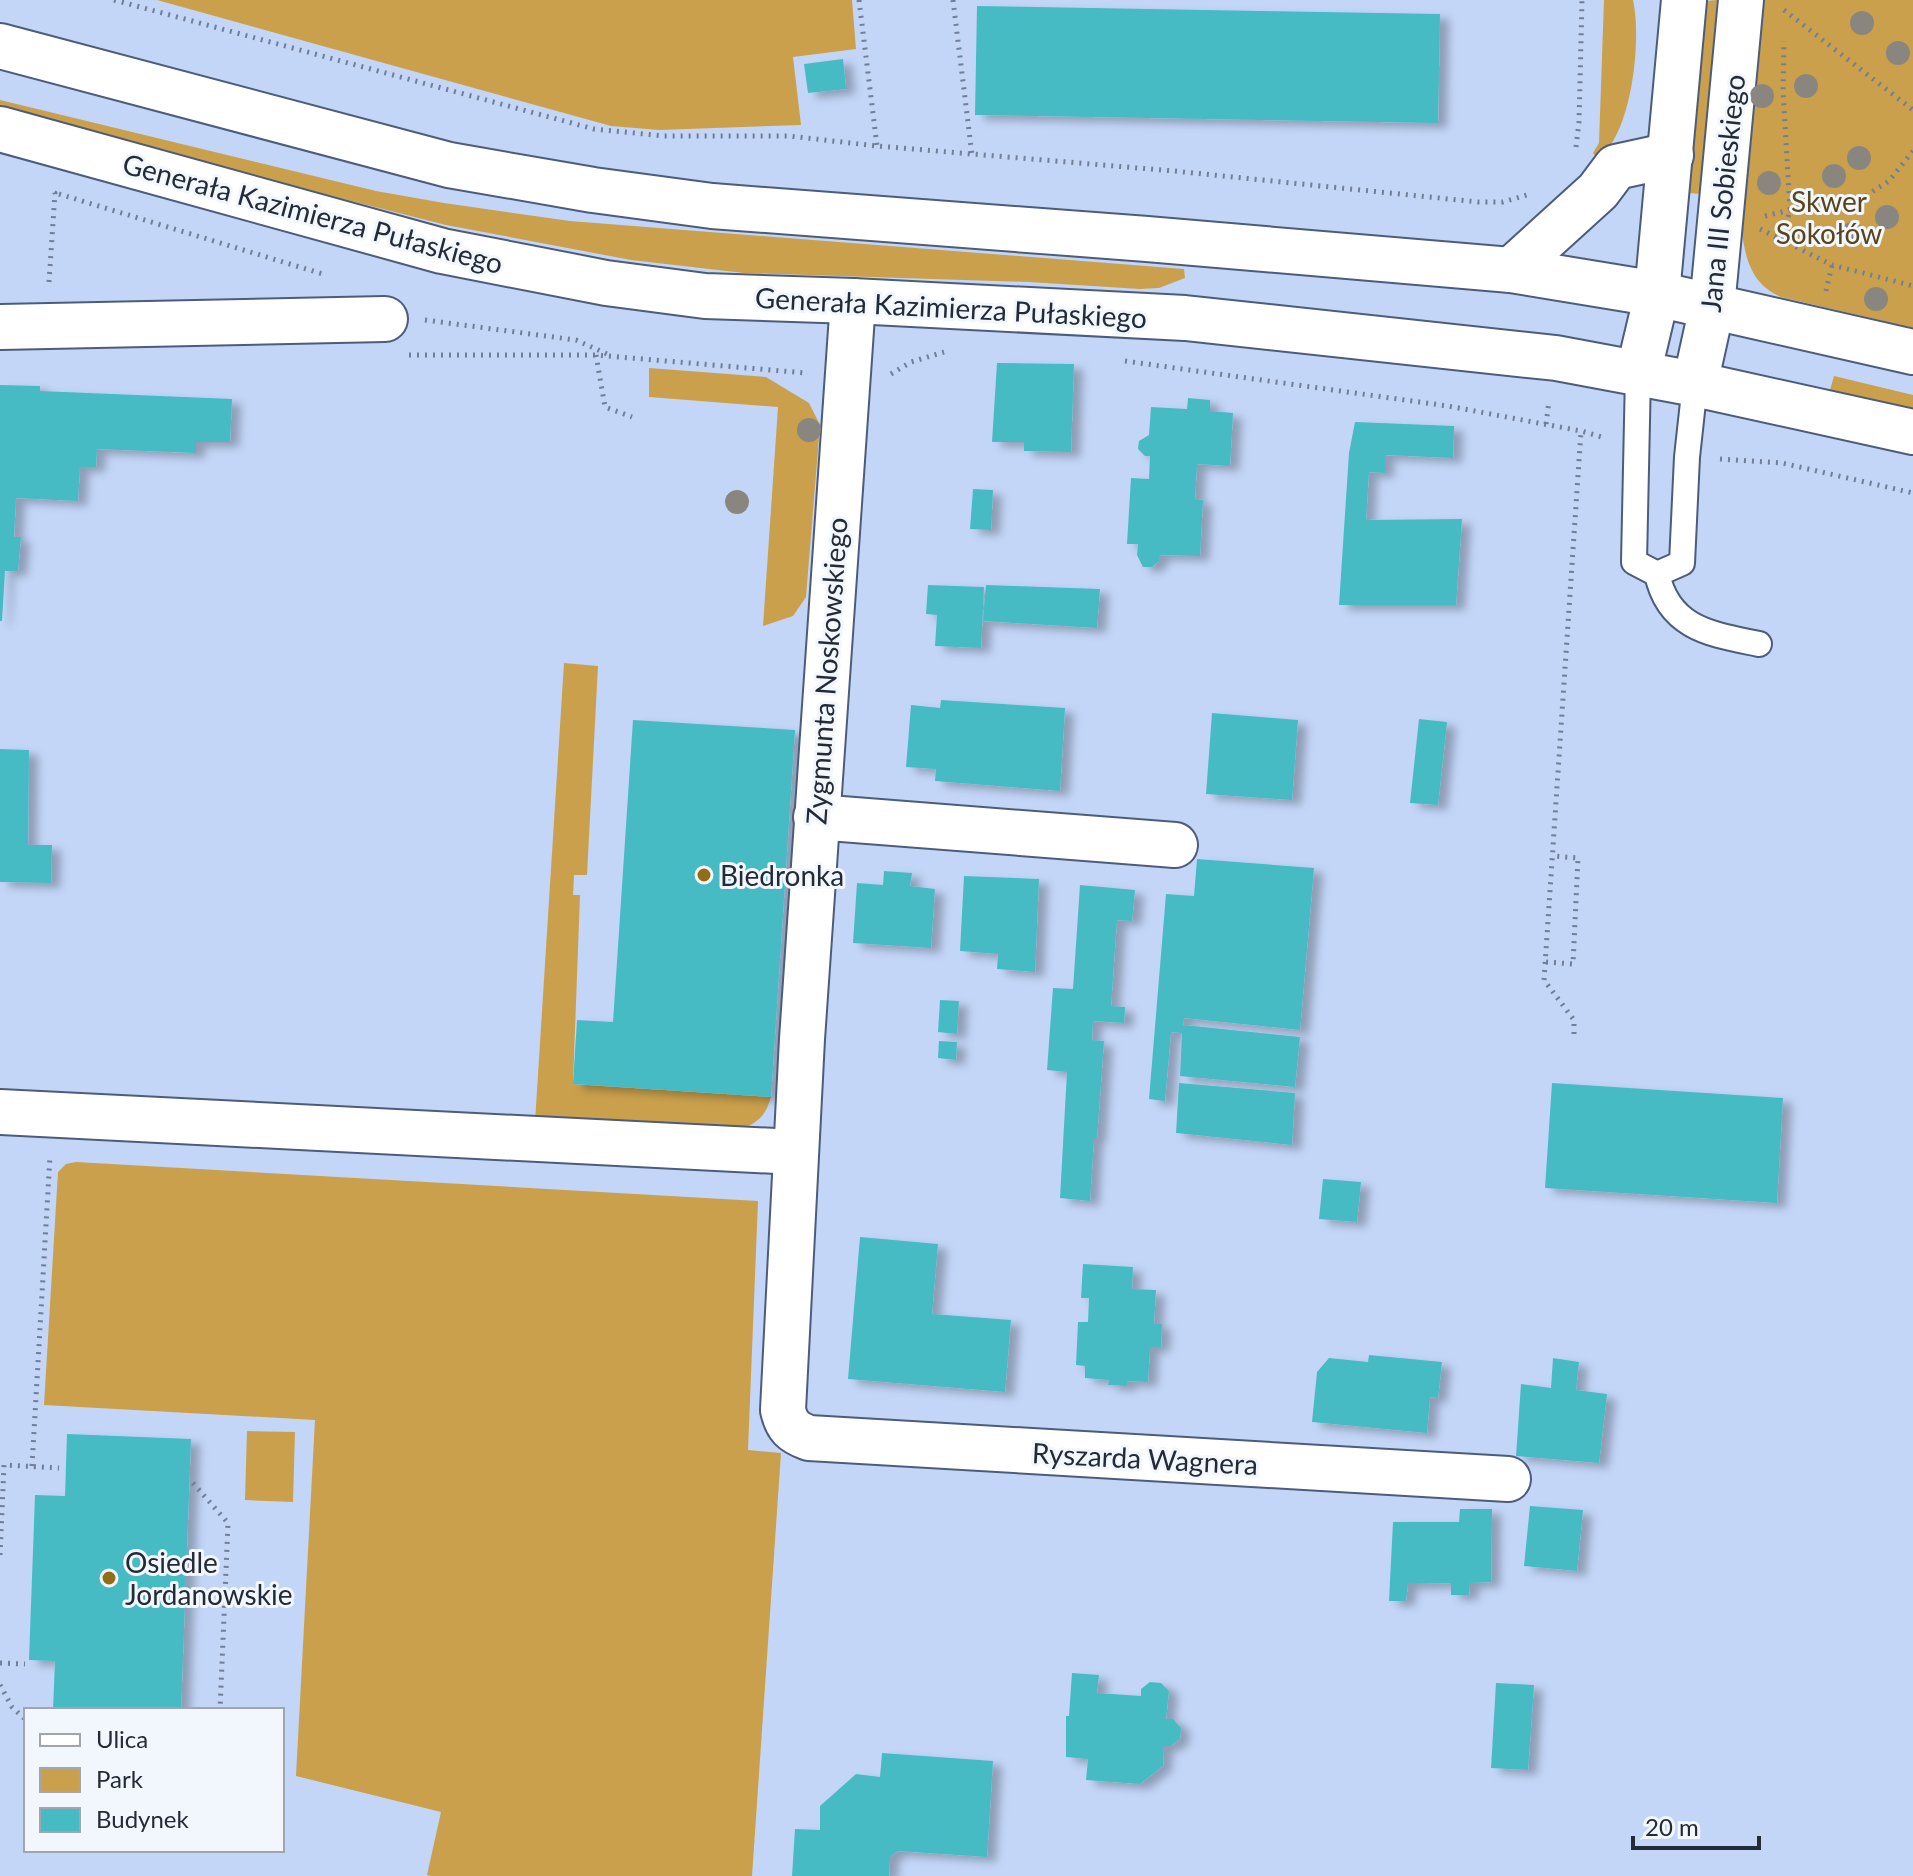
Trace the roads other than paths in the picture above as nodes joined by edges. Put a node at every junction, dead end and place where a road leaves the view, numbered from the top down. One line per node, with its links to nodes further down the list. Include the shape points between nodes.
1 (1684, 0): 5 (street, Jana III Sobieskiego)
2 (1741, 0): 9 (street, Jana III Sobieskiego)
3 (0, 46): 6 (street, via 449,165 593,190 712,206)
4 (0, 129): 8 (street, Generała Kazimierza Pułaskiego, via 456,254 705,296)
5 (1671, 155): 6 (street, via 1616,167 1598,191); 7 (street, Jana III Sobieskiego)
6 (1511, 270): 7 (street)
7 (1657, 294): 9 (street); 13 (street, Jana III Sobieskiego)
8 (853, 301): 13 (street, Generała Kazimierza Pułaskiego, via 1185,318 1556,358); 18 (street, Zygmunta Noskowskiego)
9 (1712, 307): 12 (street); 14 (street, Jana III Sobieskiego)
10 (385, 319): 11 (street)
11 (0, 327)
12 (1913, 352)
13 (1638, 374): 14 (street, Generała Kazimierza Pułaskiego); 16 (lane, via 1634,562)
14 (1695, 384): 15 (street, Generała Kazimierza Pułaskiego); 16 (lane, via 1682,563)
15 (1913, 432)
16 (1657, 574): 17 (lane, via 1661,594 1677,616 1700,630)
17 (1759, 644)
18 (816, 817): 19 (street); 21 (street, Zygmunta Noskowskiego)
19 (1175, 845)
20 (0, 1112): 21 (street)
21 (795, 1152): 22 (street, Zygmunta Noskowskiego)
22 (786, 1424): 23 (street, Ryszarda Wagnera, via 809,1438)
23 (1508, 1479)

